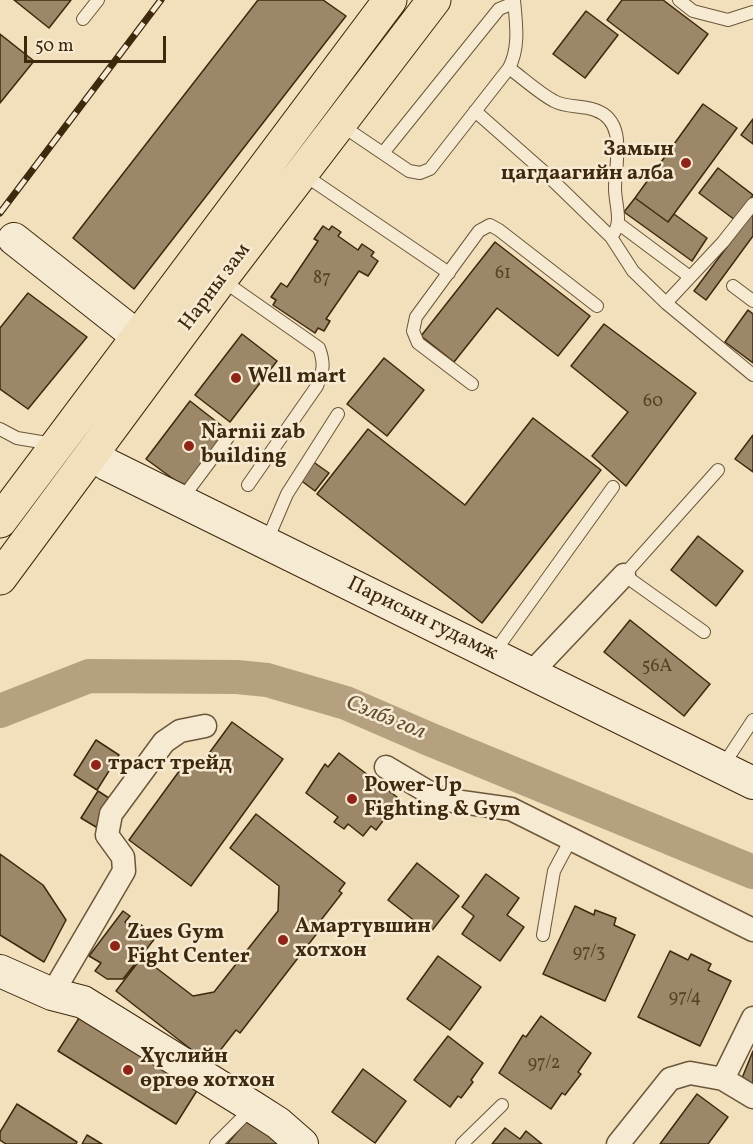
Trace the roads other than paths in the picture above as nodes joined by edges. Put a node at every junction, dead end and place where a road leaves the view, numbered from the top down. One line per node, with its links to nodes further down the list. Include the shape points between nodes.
1 (98, 0): 7 (lane)
2 (390, 0): 9 (main road, Нарны зам)
3 (434, 0): 12 (main road, Нарны зам)
4 (679, 0): 6 (lane, via 693,11 728,20)
5 (514, 2): 8 (lane, via 517,38); 13 (lane, via 499,9)
6 (753, 12)
7 (83, 20)
8 (509, 68): 10 (lane); 16 (lane, via 556,103 594,109 610,120 618,147 615,170)
9 (321, 90): 11 (main road, Нарны зам); 12 (main road, via 328,107 340,110)
10 (475, 111): 13 (lane, via 430,169 420,173 409,171); 17 (lane)
11 (301, 117): 12 (main road, via 320,120 326,126); 26 (main road, Нарны зам)
12 (340, 123): 13 (lane); 14 (main road, Нарны зам)
13 (383, 153)
14 (302, 173): 19 (lane); 21 (main road, Нарны зам)
15 (753, 204): 20 (lane)
16 (619, 224): 17 (lane); 20 (lane)
17 (611, 237): 24 (lane, via 633,271)
18 (14, 239): 26 (street)
19 (449, 273): 25 (lane, via 479,231 490,225); 28 (lane, via 416,317 413,331 418,343)
20 (690, 277): 24 (lane)
21 (222, 279): 33 (main road, Нарны зам); 35 (lane, via 319,348 324,361 316,386)
22 (733, 286): 23 (lane)
23 (753, 301)
24 (666, 303): 27 (lane)
25 (597, 306)
26 (137, 336): 32 (main road, Нарны зам)
27 (753, 375)
28 (472, 384)
29 (338, 414): 39 (lane, via 286,494)
30 (0, 429): 32 (lane, via 17,438)
31 (229, 436): 37 (lane)
32 (57, 444): 38 (main road, Нарны зам)
33 (92, 454): 37 (street, Парисын гудамж); 41 (main road, Нарны зам)
34 (718, 471): 40 (lane)
35 (249, 485)
36 (613, 487): 43 (lane)
37 (181, 501): 39 (street, Парисын гудамж)
38 (0, 520)
39 (266, 544): 43 (street, Парисын гудамж)
40 (624, 575): 42 (lane); 44 (street)
41 (0, 578)
42 (704, 632)
43 (492, 654): 44 (street, Парисын гудамж)
44 (531, 673): 48 (street, Парисын гудамж)
45 (753, 720): 48 (lane)
46 (205, 726): 54 (street, via 180,731 164,742 111,814 106,835 123,857 124,871)
47 (386, 767): 50 (street, via 440,799 512,809)
48 (722, 768): 49 (street, Парисын гудамж)
49 (753, 783)
50 (571, 839): 51 (street); 52 (lane, via 554,871)
51 (753, 930)
52 (543, 935)
53 (0, 971): 54 (street)
54 (52, 994): 59 (street, via 83,1002)
55 (753, 1018): 56 (street)
56 (723, 1079): 57 (street); 63 (street, via 690,1073 670,1079)
57 (753, 1097)
58 (502, 1106): 62 (lane)
59 (253, 1107): 60 (lane); 61 (street)
60 (216, 1144)
61 (302, 1144)
62 (462, 1144)
63 (618, 1144)

